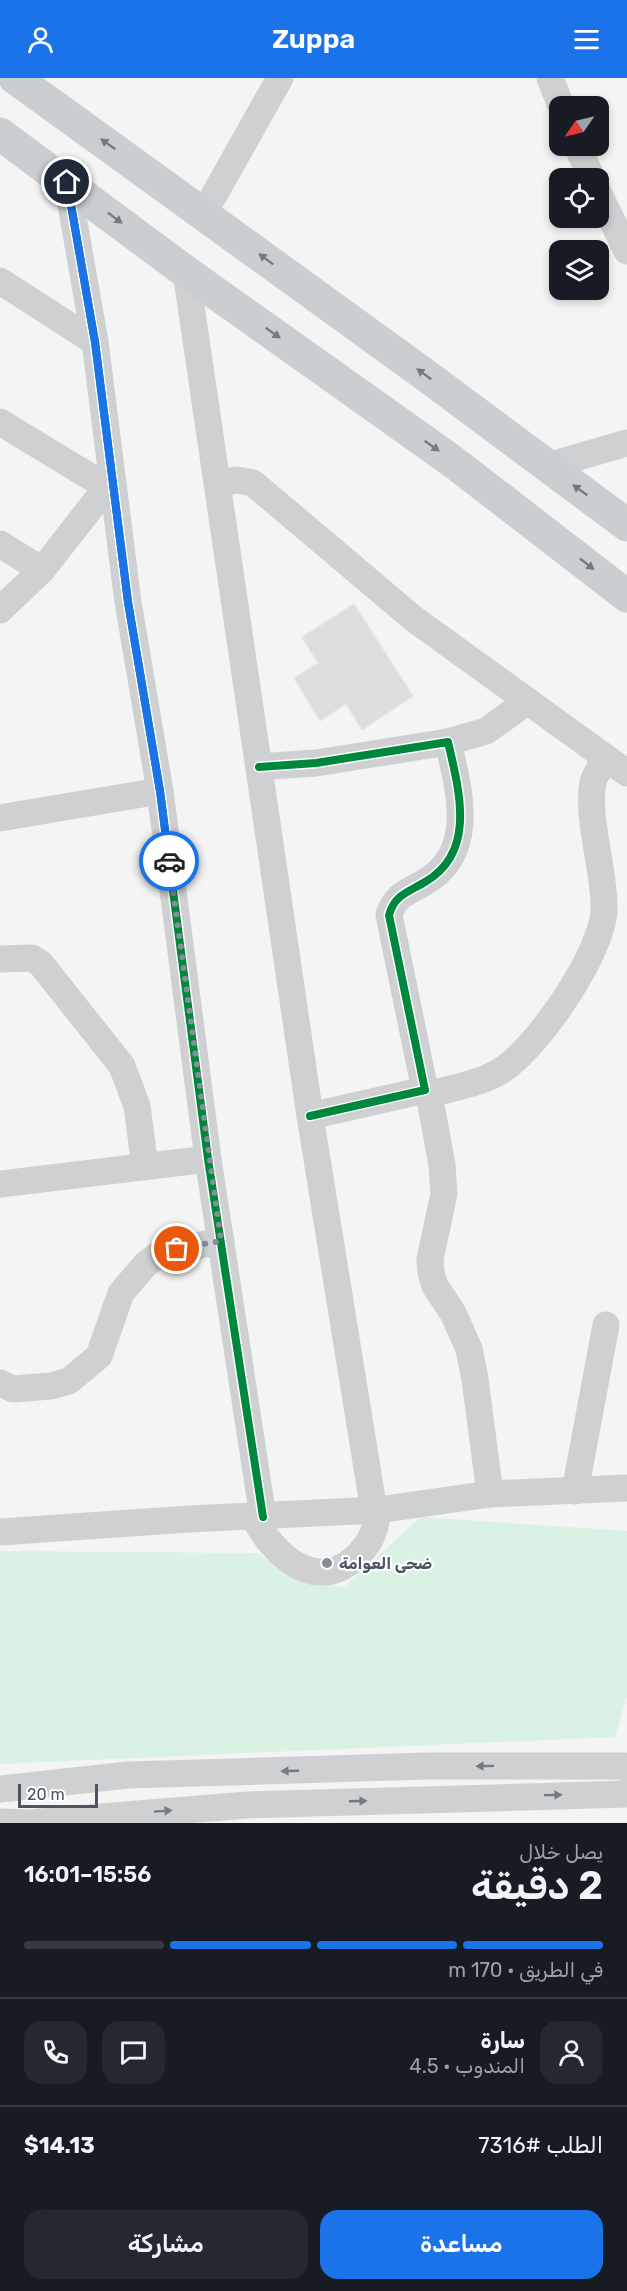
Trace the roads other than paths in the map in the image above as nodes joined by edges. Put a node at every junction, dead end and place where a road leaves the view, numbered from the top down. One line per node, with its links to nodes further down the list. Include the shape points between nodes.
1 (15, 78): 7 (main road, one-way to 1)
2 (280, 78): 7 (street)
3 (550, 78): 4 (street)
4 (557, 96)
5 (0, 134): 6 (main road)
6 (67, 182): 10 (main road, one-way to 10); 12 (street)
7 (204, 213): 15 (main road, one-way to 7)
8 (609, 214): 9 (street)
9 (627, 251)
10 (186, 272): 16 (street); 21 (main road, one-way to 21, via 452,461)
11 (0, 281): 12 (street)
12 (95, 342): 17 (street)
13 (0, 422): 17 (street)
14 (627, 442): 15 (street)
15 (547, 466): 18 (main road, one-way to 15)
16 (218, 483): 23 (street, via 253,483 414,619); 26 (street)
17 (110, 487): 20 (street); 27 (street)
18 (627, 525)
19 (0, 544): 20 (street)
20 (42, 570): 22 (street)
21 (627, 596)
22 (0, 610)
23 (528, 701): 24 (street, via 486,731); 25 (street)
24 (448, 742): 26 (street, via 316,763); 30 (street, via 458,789 457,847 443,869 397,898 389,915)
25 (616, 766): 30 (street, via 593,781 604,913 585,964 548,1023 501,1071 485,1079)
26 (259, 767): 31 (street)
27 (160, 791): 28 (street); 32 (street)
28 (0, 818)
29 (0, 959): 33 (street, via 32,958 41,964 108,1046 130,1082)
30 (427, 1092): 31 (street); 40 (street, via 444,1194 432,1248 431,1273 469,1349)
31 (310, 1116): 41 (street)
32 (208, 1159): 33 (street); 35 (street)
33 (145, 1167): 34 (street)
34 (0, 1184)
35 (221, 1241): 37 (street, via 161,1253 146,1264 121,1293 99,1356 69,1381 14,1389); 42 (street)
36 (606, 1325): 39 (street)
37 (0, 1383)
38 (627, 1488): 39 (street)
39 (575, 1491): 40 (street)
40 (490, 1494): 41 (street)
41 (376, 1510): 42 (street); 42 (street, via 373,1537 348,1564 332,1572 300,1567 286,1558 272,1547)
42 (259, 1516): 43 (street)
43 (0, 1532)
44 (627, 1768): 45 (street, one-way to 45, via 427,1766)
45 (128, 1775): 46 (street); 48 (street)
46 (0, 1789)
47 (627, 1794): 48 (street, one-way to 47, via 453,1797)
48 (132, 1818): 49 (street)
49 (0, 1822)

